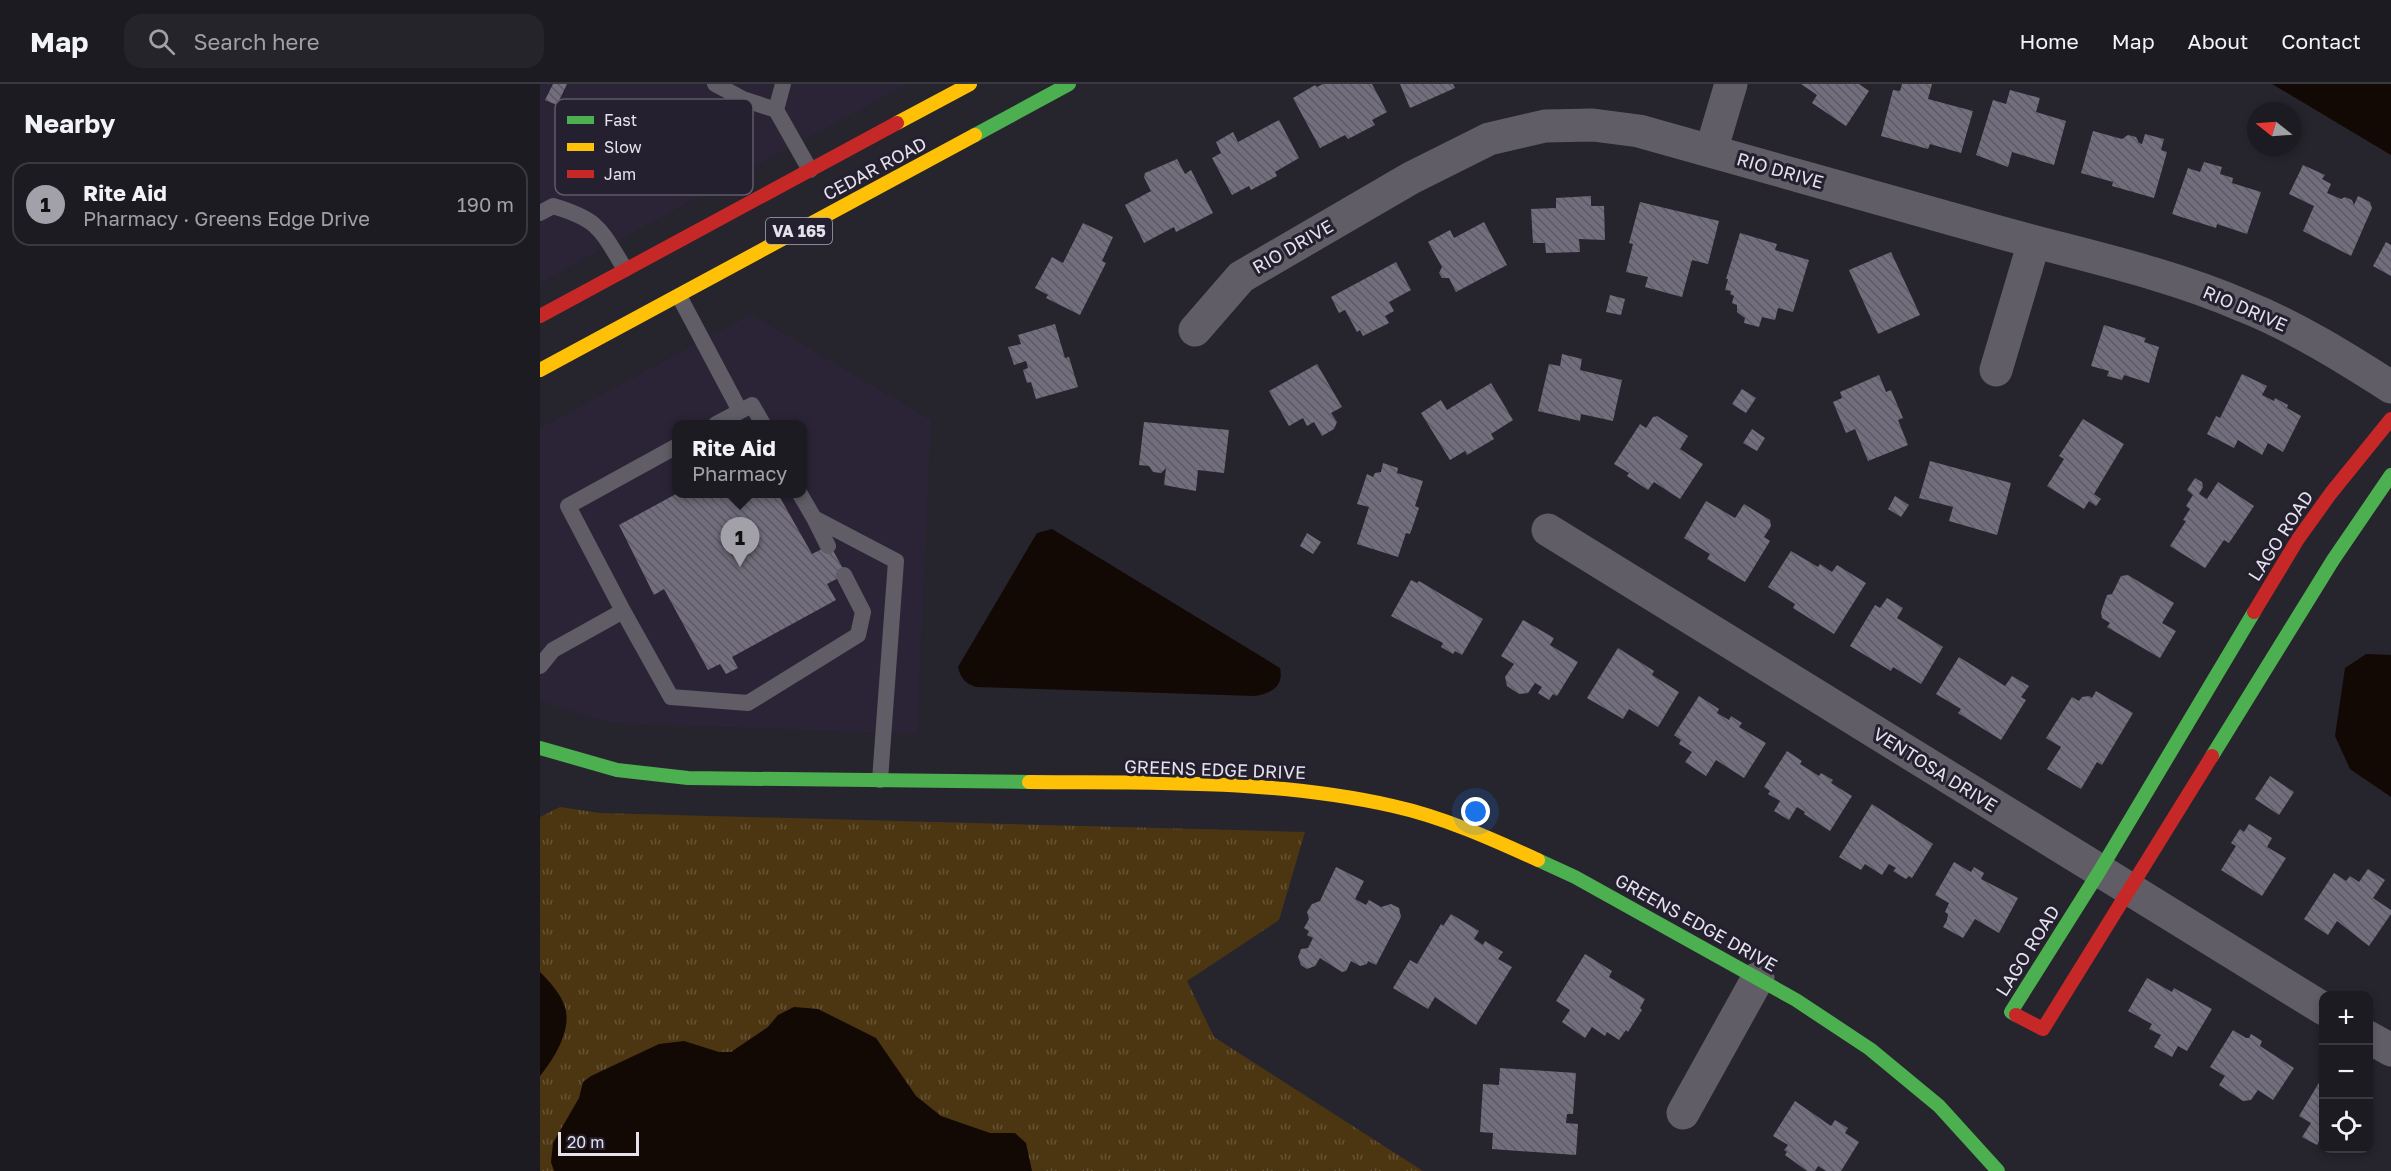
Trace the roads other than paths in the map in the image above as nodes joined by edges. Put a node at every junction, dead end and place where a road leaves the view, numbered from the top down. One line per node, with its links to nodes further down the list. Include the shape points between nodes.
1 (715, 84): 6 (lane)
2 (783, 84): 8 (lane)
3 (970, 84): 10 (street, CEDAR ROAD / VA 165)
4 (1069, 84): 14 (street, CEDAR ROAD / VA 165)
5 (1731, 84): 9 (street)
6 (743, 99)
7 (753, 102): 8 (lane)
8 (776, 110): 10 (lane)
9 (1711, 151): 12 (street, RIO DRIVE); 16 (street, RIO DRIVE, via 1639,131 1593,125 1545,126 1490,139 1411,178 1241,277)
10 (810, 170): 13 (street, CEDAR ROAD / VA 165)
11 (540, 213): 13 (lane, via 553,206 580,214 598,226)
12 (2034, 242): 18 (street); 19 (street, RIO DRIVE, via 2141,270 2244,305 2301,333)
13 (626, 269): 15 (street, CEDAR ROAD / VA 165)
14 (679, 296): 17 (street, CEDAR ROAD / VA 165); 20 (lane)
15 (540, 316)
16 (1195, 330)
17 (540, 370)
18 (1996, 370)
19 (2391, 387)
20 (740, 411): 22 (lane); 23 (lane, via 752,405)
21 (2391, 419): 35 (street, LAGO ROAD, via 2298,539)
22 (723, 420)
23 (761, 420)
24 (672, 449): 31 (lane, via 568,506)
25 (2391, 475): 36 (street, LAGO ROAD, via 2333,560)
26 (802, 498): 27 (lane)
27 (814, 518): 29 (lane); 34 (lane, via 896,561)
28 (1548, 530): 35 (street, VENTOSA DRIVE)
29 (828, 546)
30 (844, 575): 31 (lane, via 863,612 858,635 748,703 671,697)
31 (623, 611): 32 (lane, via 553,650)
32 (540, 666)
33 (540, 748): 34 (street, GREENS EDGE DRIVE, via 617,770 688,778)
34 (880, 780): 37 (street, GREENS EDGE DRIVE, via 1287,788 1394,806 1486,836 1575,876)
35 (2099, 872): 36 (street, VENTOSA DRIVE); 36 (street, LAGO ROAD, via 2011,1012 2043,1029)
36 (2130, 891): 38 (street, VENTOSA DRIVE)
37 (1758, 978): 41 (street); 42 (street, GREENS EDGE DRIVE, via 1870,1049 1939,1106)
38 (2319, 1006)
39 (2373, 1040): 40 (street)
40 (2391, 1050)
41 (1683, 1113)
42 (1998, 1171)

